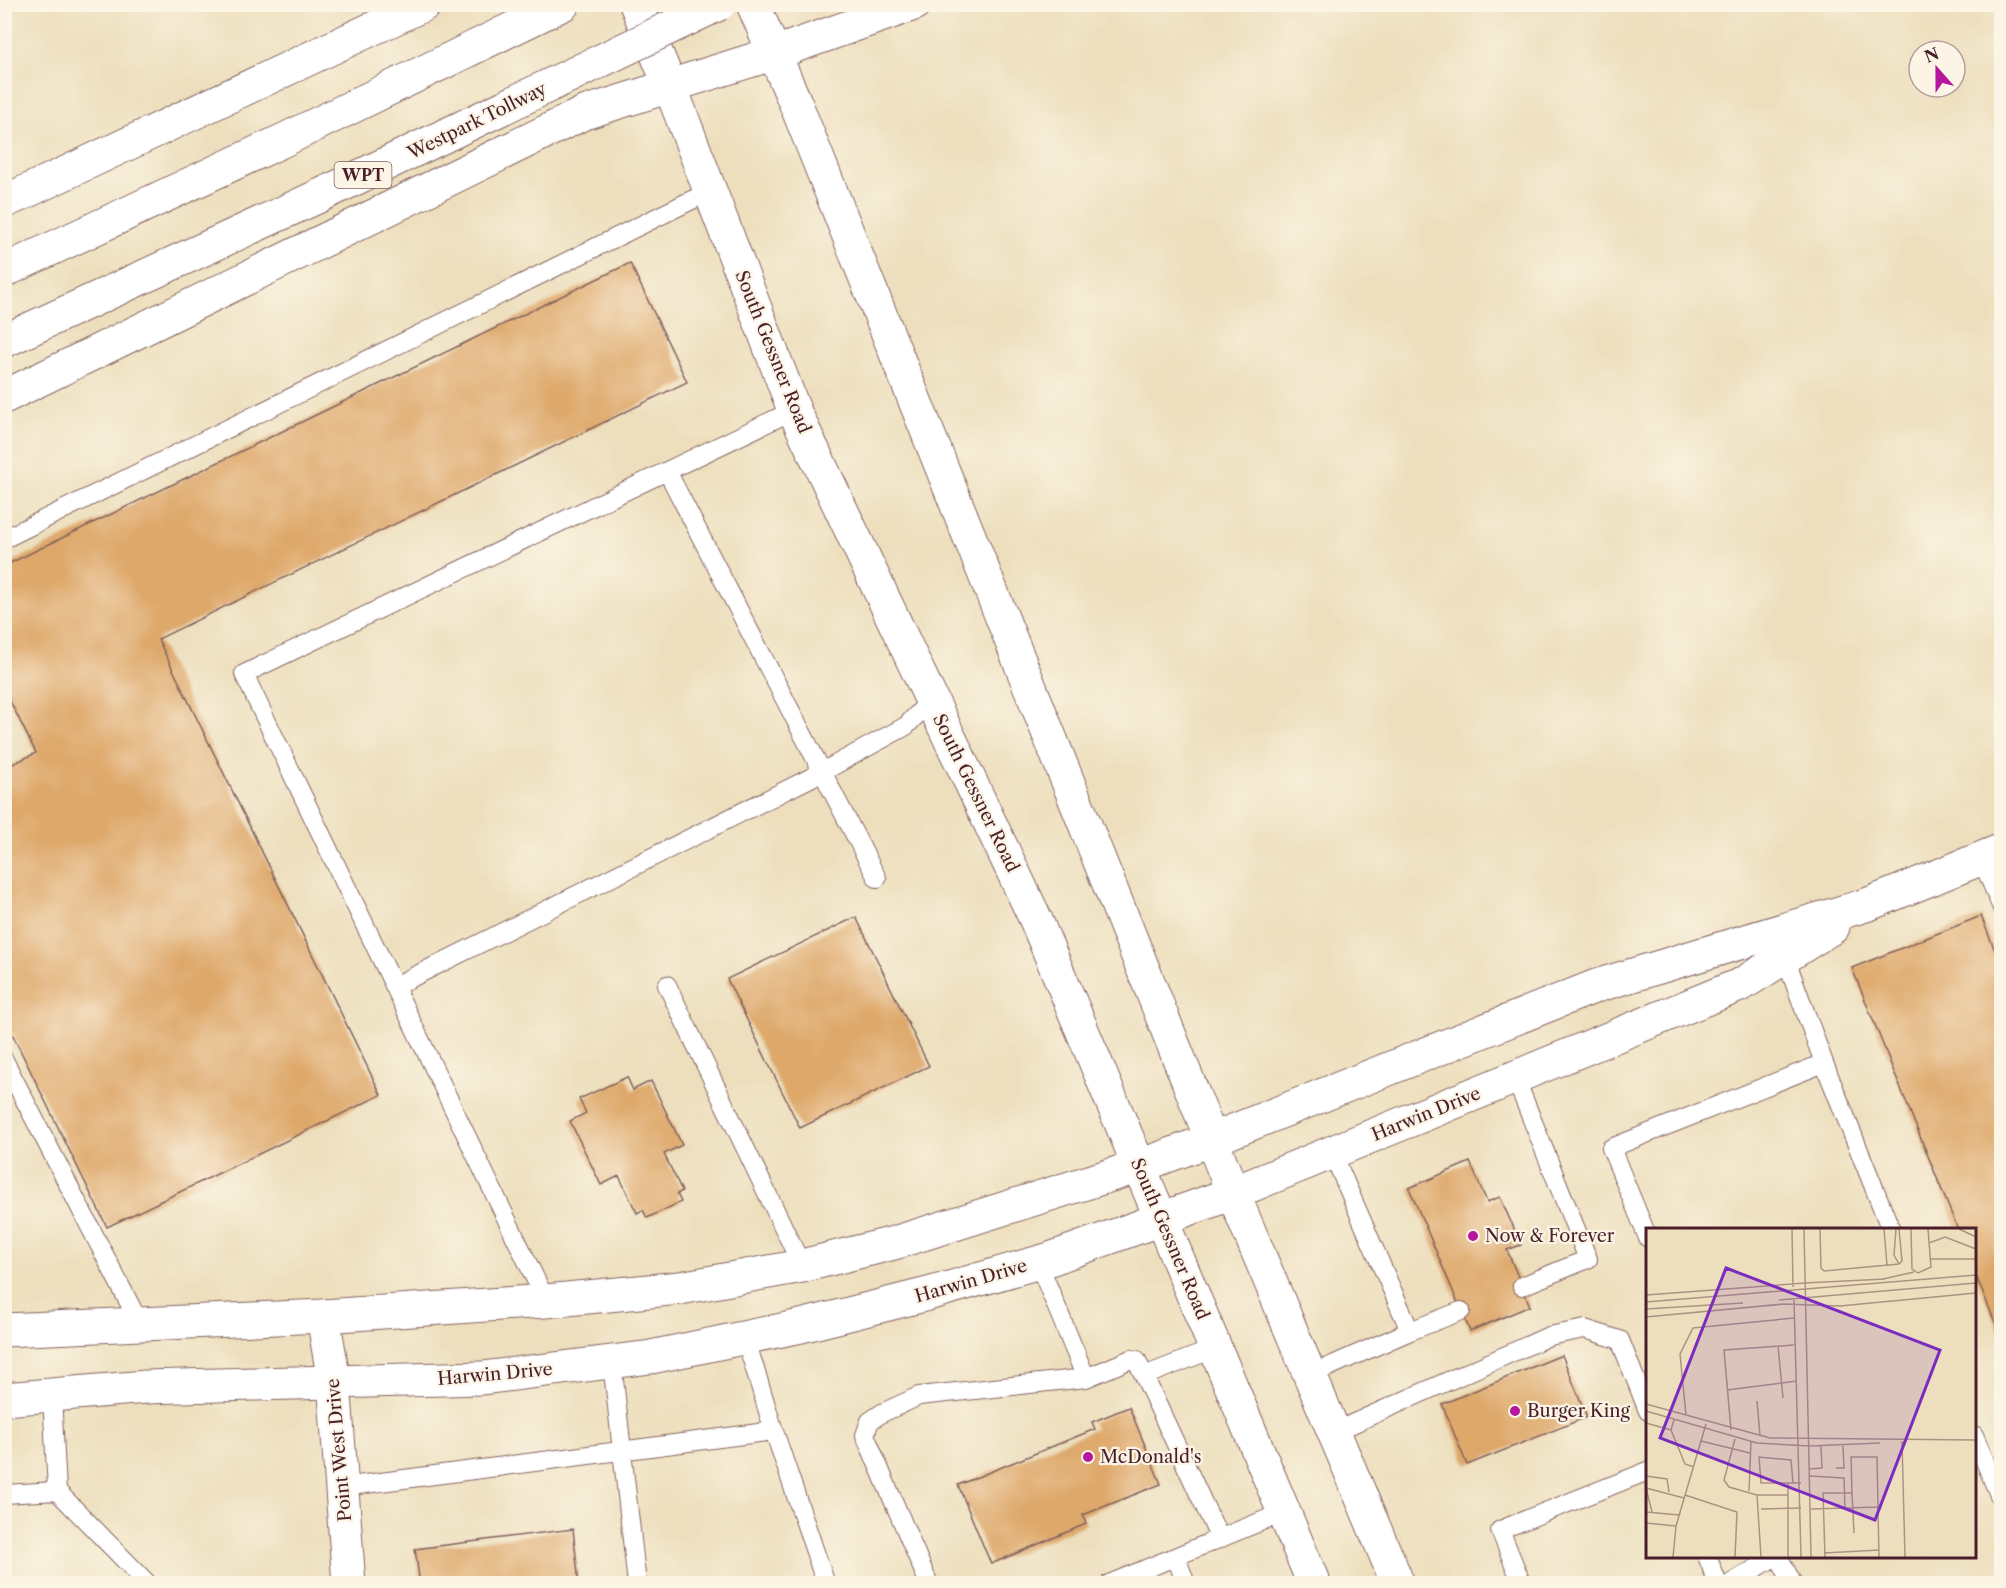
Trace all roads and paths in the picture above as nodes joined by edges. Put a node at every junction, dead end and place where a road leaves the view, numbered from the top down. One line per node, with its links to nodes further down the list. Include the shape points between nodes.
1 (425, 4): 10 (main road)
2 (563, 4): 11 (main road)
3 (636, 4): 8 (main road, South Gessner Road)
4 (719, 4): 12 (main road, Westpark Tollway / WPT, bridge, via 317,197)
5 (753, 4): 7 (main road)
6 (915, 4): 7 (main road)
7 (775, 53): 8 (main road); 31 (main road)
8 (670, 86): 9 (main road, South Gessner Road); 13 (main road, via 584,113)
9 (710, 191): 14 (main road, South Gessner Road); 16 (lane)
10 (4, 202)
11 (4, 271)
12 (4, 341)
13 (4, 397)
14 (794, 410): 15 (lane); 17 (main road, South Gessner Road)
15 (667, 471): 18 (lane); 26 (lane, via 244,674)
16 (4, 539)
17 (931, 700): 18 (lane, via 906,726); 33 (main road, South Gessner Road, via 1036,920)
18 (822, 772): 20 (lane); 26 (lane)
19 (1991, 854): 21 (main road, Harwin Drive); 22 (lane)
20 (877, 878)
21 (1869, 904): 23 (main road, Harwin Drive); 24 (main road, Harwin Drive)
22 (2001, 908)
23 (1785, 957): 27 (main road, Harwin Drive, via 1742,984); 29 (lane)
24 (1666, 966): 27 (main road); 31 (main road, Harwin Drive, via 1596,986)
25 (667, 985): 39 (lane)
26 (394, 986): 41 (lane)
27 (1686, 1007): 30 (main road, Harwin Drive)
28 (4, 1060): 44 (lane)
29 (1824, 1063): 36 (lane); 37 (lane, via 1611,1148)
30 (1515, 1077): 32 (main road, Harwin Drive); 40 (lane, via 1588,1259)
31 (1213, 1139): 33 (main road, Harwin Drive); 34 (main road)
32 (1332, 1152): 34 (main road, Harwin Drive); 46 (lane)
33 (1140, 1166): 35 (main road, South Gessner Road); 39 (main road, Harwin Drive, via 894,1243)
34 (1233, 1193): 35 (main road, Harwin Drive); 50 (main road)
35 (1162, 1219): 38 (main road, Harwin Drive); 48 (main road, South Gessner Road)
36 (1890, 1228)
37 (1646, 1236)
38 (1038, 1262): 47 (main road, Harwin Drive, via 928,1294); 52 (lane)
39 (802, 1266): 41 (main road, Harwin Drive, via 680,1288)
40 (1522, 1286)
41 (546, 1301): 43 (main road, Harwin Drive)
42 (1461, 1311): 46 (lane)
43 (323, 1316): 44 (main road, Harwin Drive); 53 (main road, Point West Drive)
44 (140, 1324): 45 (main road, Harwin Drive)
45 (4, 1330)
46 (1410, 1330): 50 (lane)
47 (745, 1337): 49 (main road, Harwin Drive); 57 (lane)
48 (1216, 1348): 51 (lane); 67 (main road, South Gessner Road)
49 (612, 1362): 53 (main road, Harwin Drive, via 482,1378); 60 (lane)
50 (1310, 1375): 58 (main road)
51 (1144, 1376): 52 (lane, via 1137,1360 1131,1359); 68 (lane)
52 (1086, 1378): 77 (lane, via 919,1396 870,1421 866,1436)
53 (334, 1382): 54 (main road, Harwin Drive, via 146,1388); 63 (main road, Point West Drive)
54 (52, 1396): 55 (main road, Harwin Drive); 64 (lane)
55 (4, 1399)
56 (1646, 1408): 58 (lane, via 1620,1340 1585,1329 1550,1336)
57 (774, 1431): 60 (lane); 76 (lane)
58 (1334, 1431): 81 (main road)
59 (1976, 1446): 62 (lane)
60 (622, 1451): 63 (lane); 75 (lane)
61 (1646, 1471): 82 (lane, via 1500,1530)
62 (1981, 1472): 66 (lane)
63 (342, 1486): 74 (main road, Point West Drive)
64 (57, 1491): 65 (lane); 73 (lane)
65 (4, 1494)
66 (2001, 1502)
67 (1284, 1512): 68 (lane); 80 (main road, South Gessner Road)
68 (1221, 1539): 69 (lane)
69 (1176, 1557): 78 (lane); 79 (lane)
70 (1707, 1558): 83 (lane)
71 (1775, 1558): 84 (lane)
72 (1778, 1558): 85 (lane)
73 (148, 1584)
74 (349, 1584)
75 (637, 1584)
76 (826, 1584)
77 (929, 1584)
78 (1109, 1584)
79 (1186, 1584)
80 (1314, 1584)
81 (1398, 1584)
82 (1522, 1584)
83 (1718, 1584)
84 (1730, 1584)
85 (1793, 1584)

